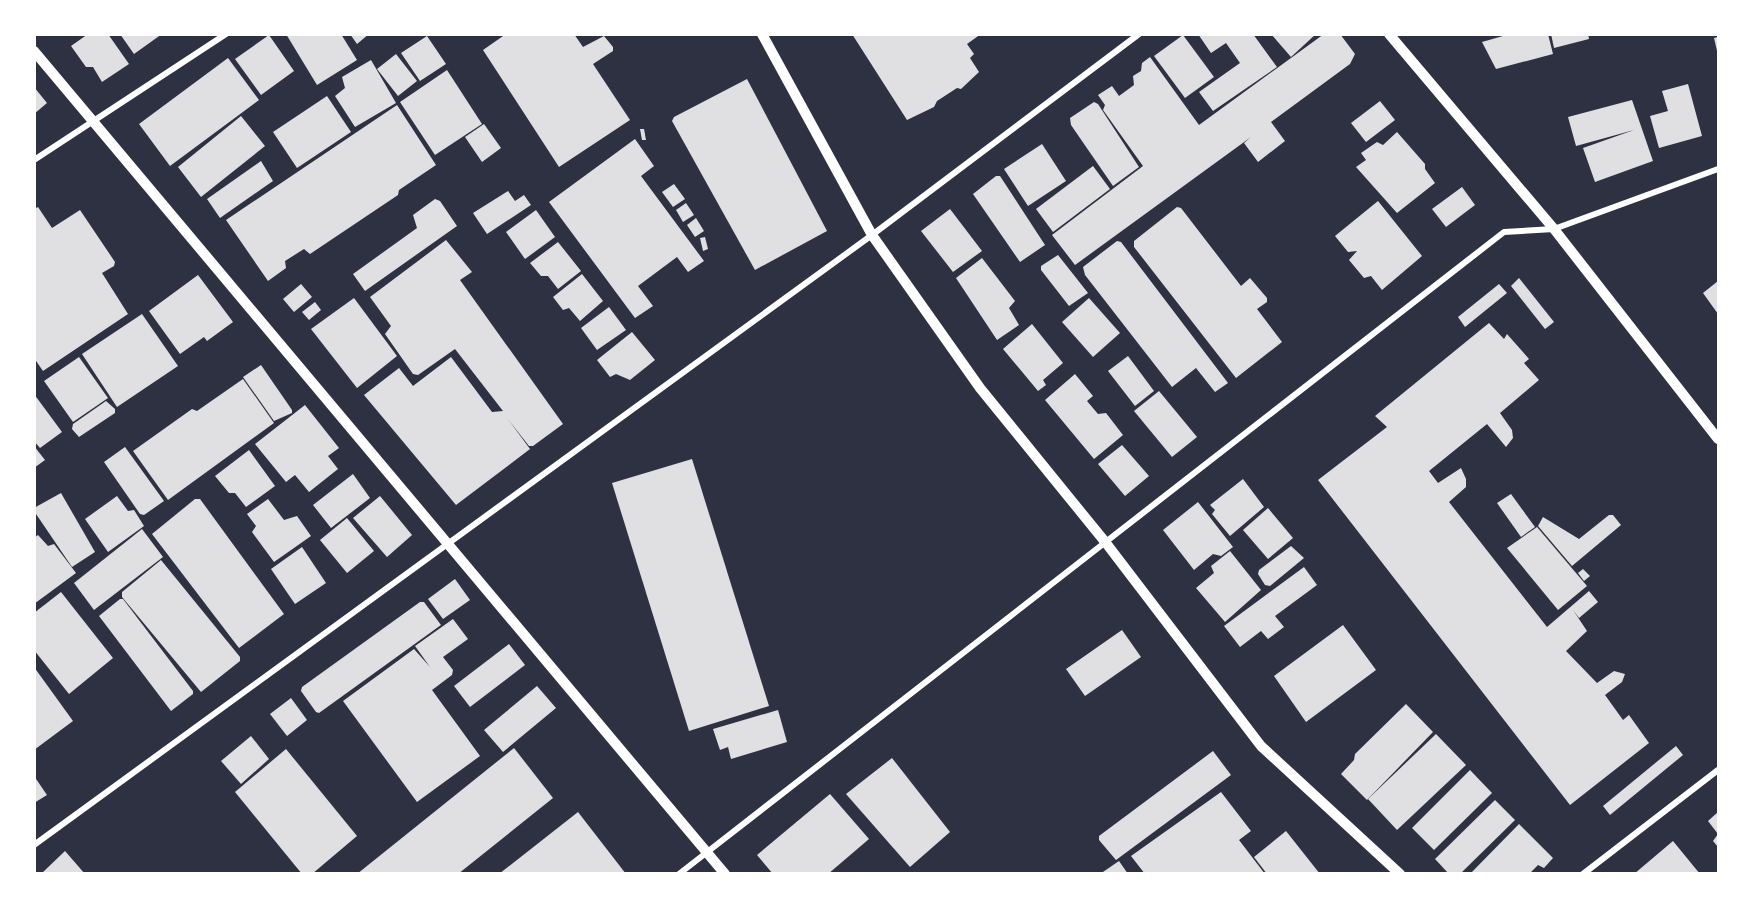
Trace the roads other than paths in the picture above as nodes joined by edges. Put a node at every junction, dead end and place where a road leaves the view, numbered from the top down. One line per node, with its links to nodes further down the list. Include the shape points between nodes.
1 (226, 34): 6 (street)
2 (762, 34): 10 (street)
3 (1139, 34): 10 (street)
4 (1389, 34): 9 (street)
5 (34, 51): 6 (street)
6 (93, 121): 7 (street); 12 (street)
7 (34, 160)
8 (1719, 169): 9 (street)
9 (1554, 229): 11 (street); 13 (street, via 1504,232)
10 (872, 235): 12 (street); 13 (street, via 980,388)
11 (1719, 438)
12 (446, 543): 15 (street); 16 (street)
13 (1106, 543): 16 (street); 19 (street, via 1261,746)
14 (1719, 770): 20 (street)
15 (34, 845)
16 (706, 852): 17 (street); 18 (street)
17 (679, 873)
18 (725, 873)
19 (1400, 873)
20 (1583, 873)

